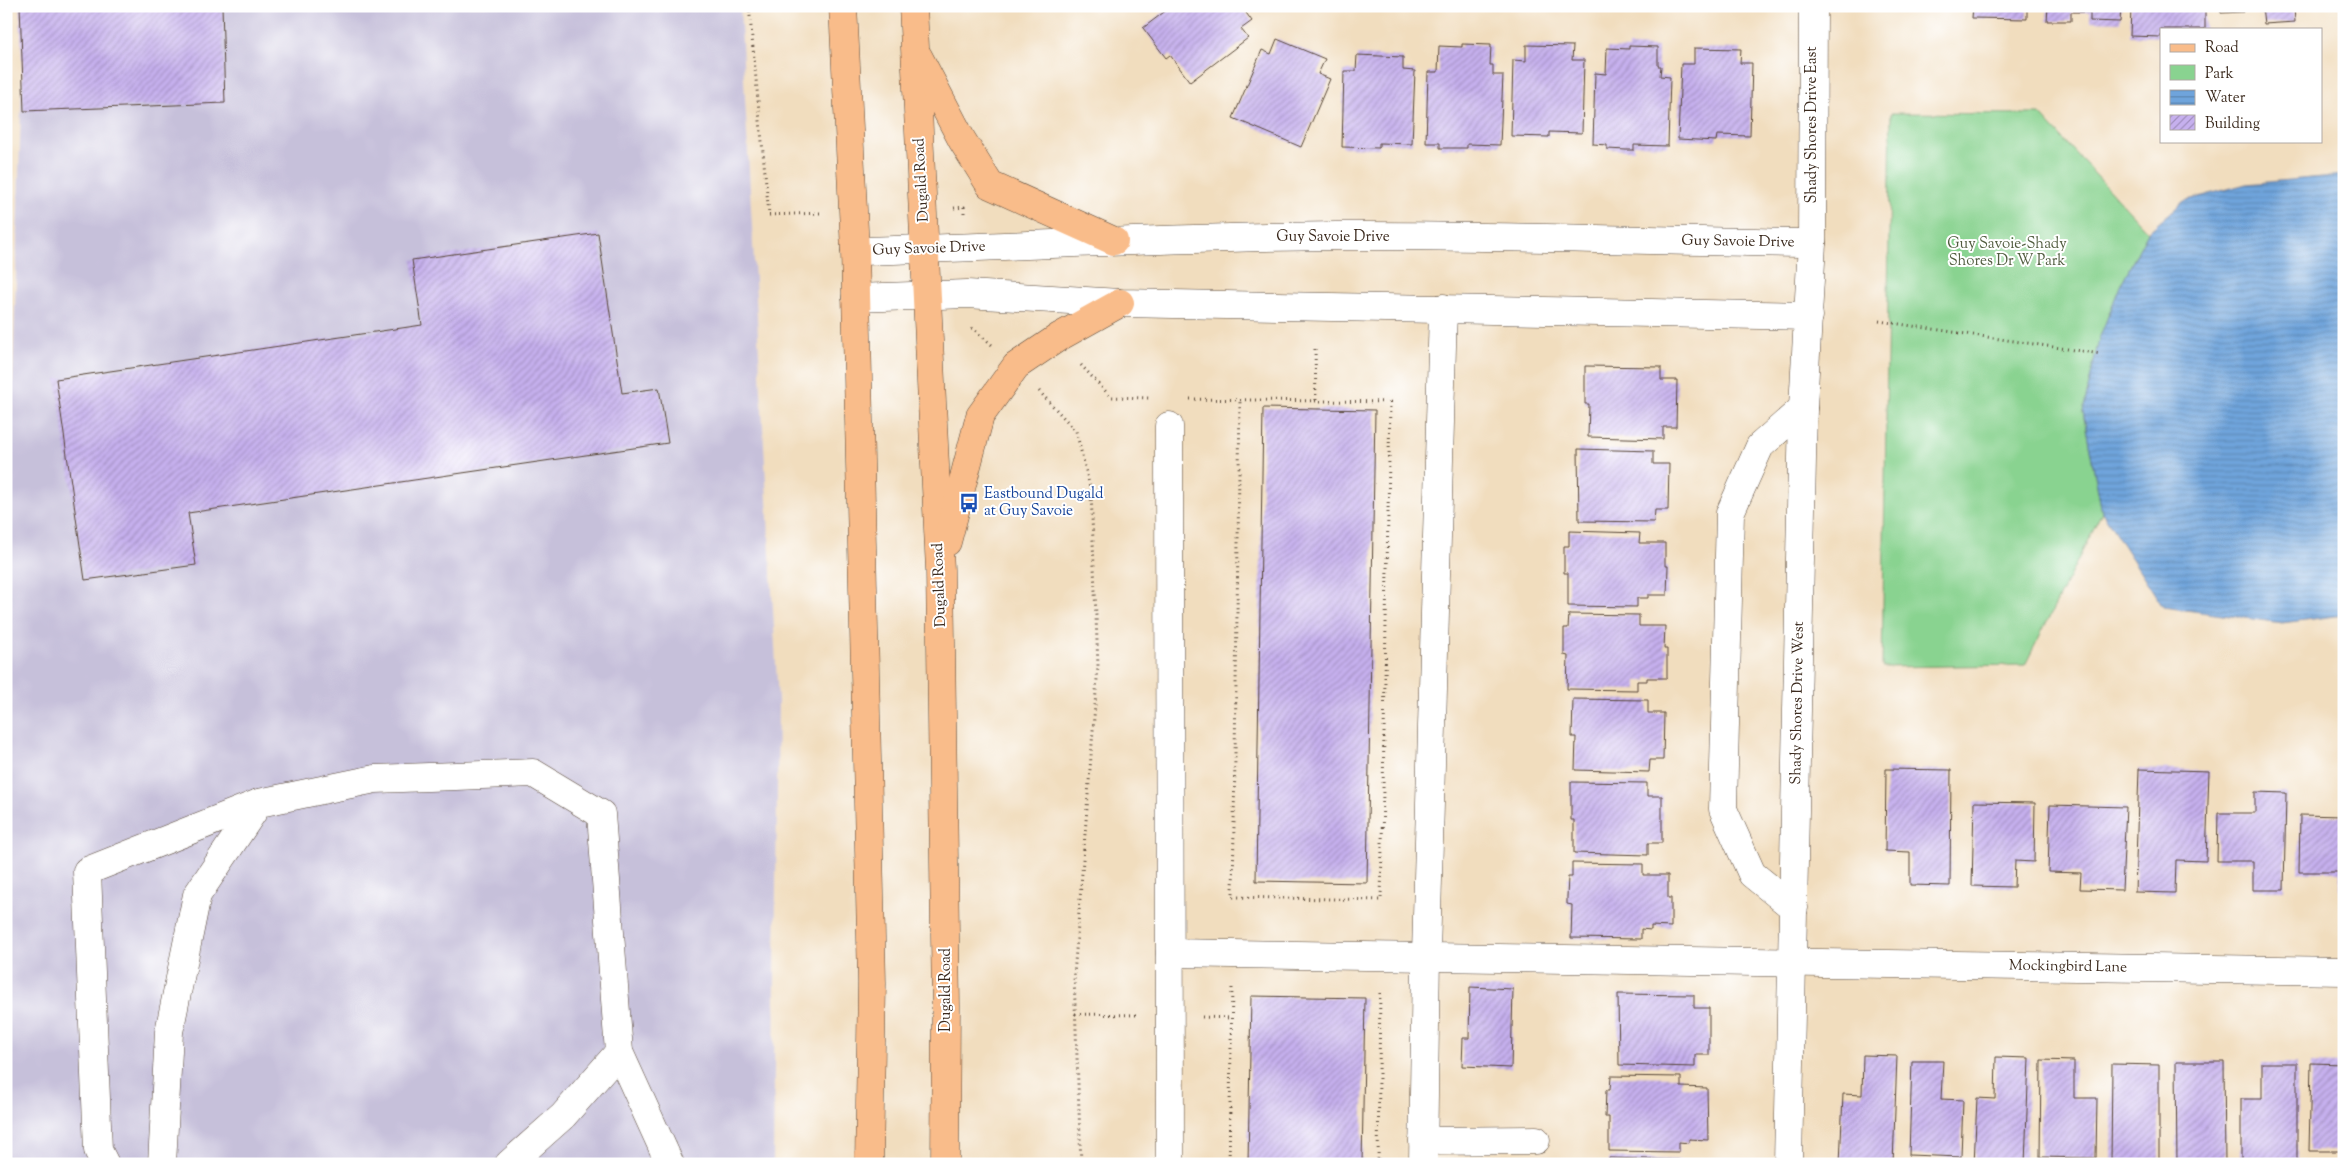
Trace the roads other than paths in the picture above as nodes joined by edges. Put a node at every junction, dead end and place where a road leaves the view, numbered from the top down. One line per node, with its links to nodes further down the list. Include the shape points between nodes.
1 (843, 6): 8 (main road)
2 (912, 6): 4 (main road, Dugald Road)
3 (1813, 6): 6 (street, Shady Shores Drive East)
4 (914, 48): 5 (main road, via 962,140 990,185); 7 (main road, Dugald Road)
5 (1114, 241): 6 (street, Guy Savoie Drive, via 1336,236); 7 (street, Guy Savoie Drive)
6 (1812, 244): 13 (street, Shady Shores Drive West)
7 (925, 249): 8 (street, Guy Savoie Drive); 9 (main road, Dugald Road)
8 (855, 251): 10 (main road)
9 (928, 296): 10 (street); 11 (street, via 967,294); 16 (main road, Dugald Road)
10 (856, 298): 30 (main road, via 872,983)
11 (1120, 303): 12 (street); 16 (main road, via 1016,366 980,416)
12 (1443, 308): 13 (street); 20 (street)
13 (1809, 316): 14 (street, Shady Shores Drive West)
14 (1803, 408): 18 (street, Shady Shores Drive West); 18 (street, via 1760,446 1730,513 1723,799 1723,809 1752,874)
15 (1169, 426): 19 (street)
16 (940, 570): 31 (main road, Dugald Road)
17 (259, 803): 23 (street, via 375,779 533,772 602,814); 26 (street, via 87,871 98,1150); 27 (street, via 197,895 169,1032)
18 (1794, 908): 21 (street, Shady Shores Drive West)
19 (1170, 953): 20 (street, Mockingbird Lane); 32 (street)
20 (1426, 955): 21 (street, Mockingbird Lane); 25 (street)
21 (1793, 962): 22 (street, Mockingbird Lane); 33 (street, Shady Shores Drive West)
22 (2344, 971)
23 (619, 1052): 28 (street, via 563,1116); 29 (street)
24 (1536, 1140): 25 (street)
25 (1423, 1152)
26 (105, 1164)
27 (162, 1164)
28 (509, 1164)
29 (670, 1164)
30 (869, 1164)
31 (945, 1164)
32 (1170, 1164)
33 (1788, 1164)

